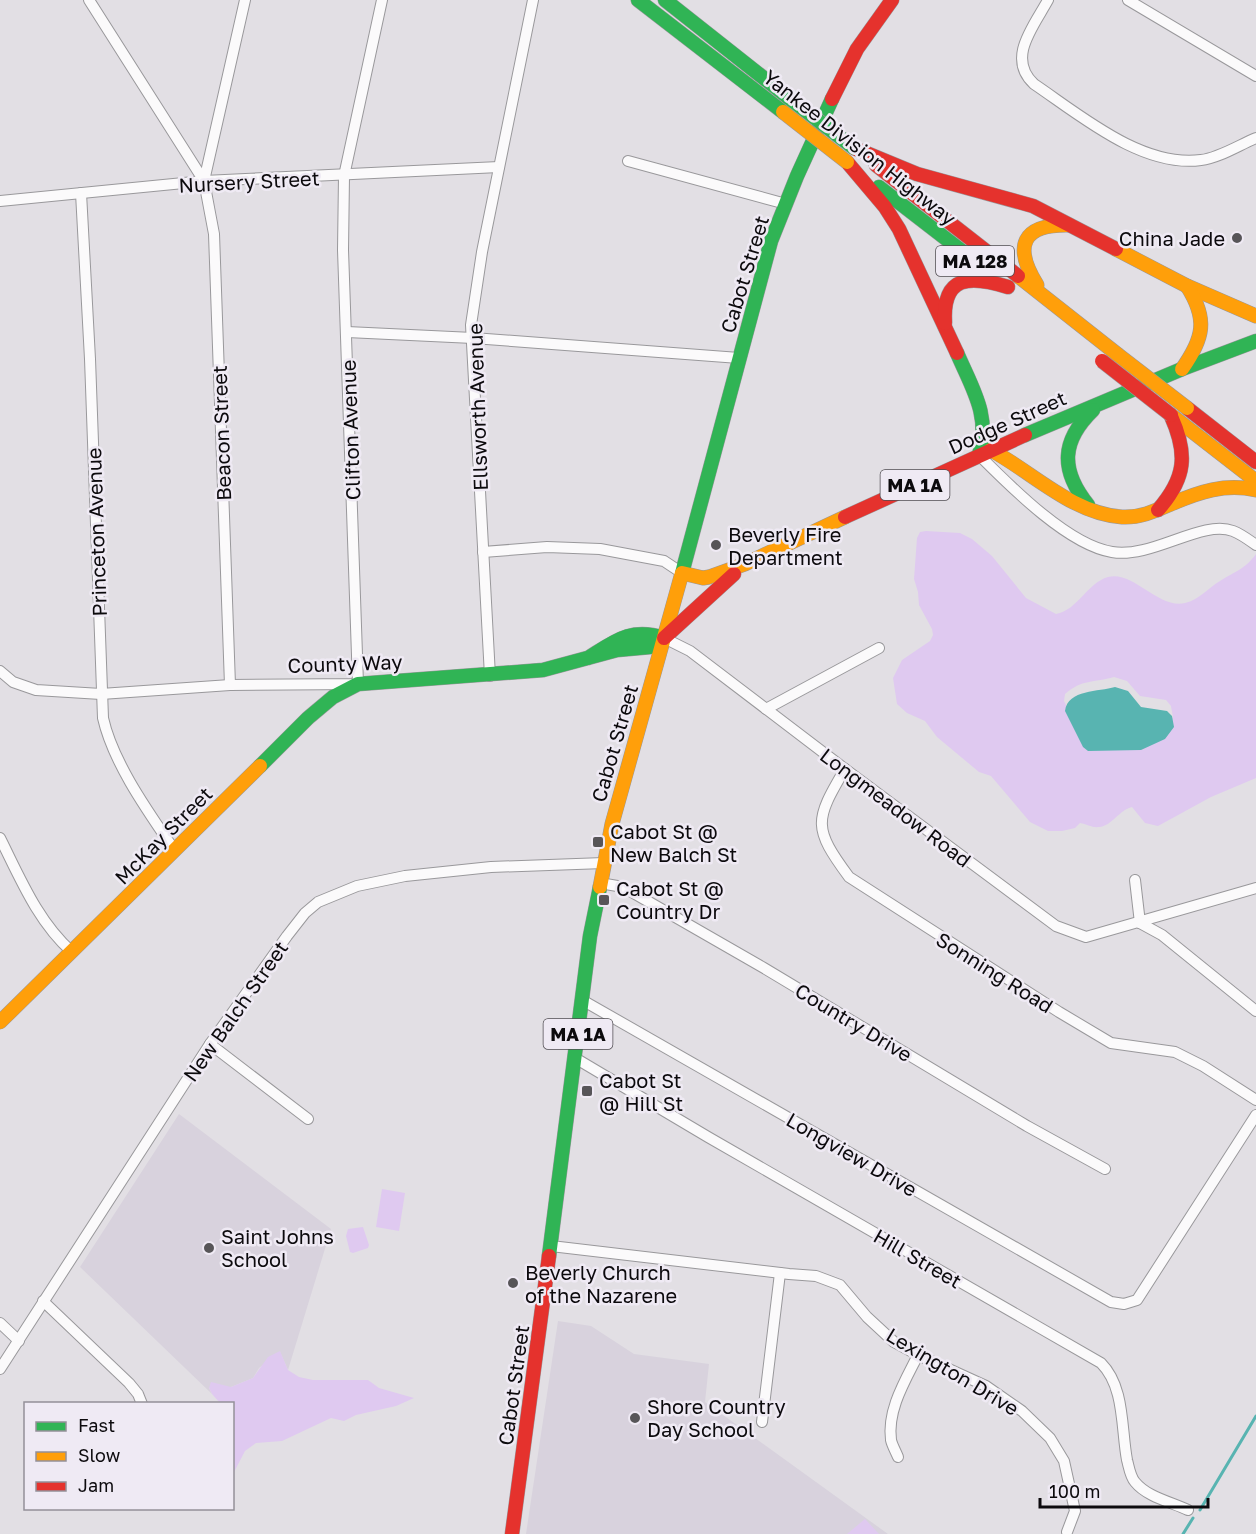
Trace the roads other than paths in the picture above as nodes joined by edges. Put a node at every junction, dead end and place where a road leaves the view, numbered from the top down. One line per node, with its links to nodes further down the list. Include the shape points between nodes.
1 (89, 0): 17 (street)
2 (245, 0): 17 (street)
3 (382, 0): 16 (street, Clifton Avenue)
4 (533, 0): 15 (street, Ellsworth Avenue)
5 (638, 0): 14 (main road, Yankee Division Highway / MA 128, bridge)
6 (665, 0): 12 (main road, Yankee Division Highway / MA 128, bridge)
7 (892, 0): 20 (main road, Cabot Street, via 850,62)
8 (1048, 0): 11 (street, via 1021,51 1025,76 1110,135 1152,154 1187,161 1203,160)
9 (1128, 0): 10 (street)
10 (1256, 76)
11 (1256, 138)
12 (854, 148): 21 (main road, via 917,174 1020,202); 23 (main road, Yankee Division Highway / MA 128)
13 (628, 161): 20 (street)
14 (847, 162): 25 (main road, via 899,229); 25 (main road, Yankee Division Highway / MA 128, via 1012,290 982,279 962,281 954,286 945,302)
15 (499, 167): 16 (street, Nursery Street); 27 (street, Ellsworth Avenue, via 471,325)
16 (344, 176): 17 (street, Nursery Street); 26 (street, Clifton Avenue)
17 (204, 181): 18 (street, Nursery Street); 53 (street, Beacon Street, via 214,234)
18 (81, 193): 19 (street, Nursery Street); 54 (street, Princeton Avenue)
19 (0, 201)
20 (786, 204): 30 (main road, Cabot Street, via 765,260)
21 (1069, 225): 22 (main road); 23 (main road, via 1038,228 1024,243 1023,261 1028,272)
22 (1187, 285): 24 (main road); 31 (main road, via 1199,307 1202,328 1196,349)
23 (1055, 306): 36 (main road, Yankee Division Highway / MA 128, bridge)
24 (1256, 316)
25 (947, 330): 33 (main road)
26 (347, 332): 27 (street); 52 (street, Clifton Avenue)
27 (473, 338): 30 (street); 45 (street, Ellsworth Avenue)
28 (1252, 341): 31 (main road, Dodge Street / MA 1A)
29 (1097, 357): 34 (main road, bridge)
30 (739, 358): 47 (main road, Cabot Street)
31 (1182, 369): 32 (main road, Dodge Street / MA 1A)
32 (1101, 403): 35 (main road, Dodge Street / MA 1A); 42 (main road, via 1078,425 1068,448 1074,488)
33 (980, 406): 35 (main road, via 1002,426); 38 (main road)
34 (1171, 415): 40 (main road); 43 (main road, via 1181,439 1183,466 1174,489)
35 (1035, 431): 38 (main road, Dodge Street / MA 1A)
36 (1218, 433): 37 (main road); 39 (main road, Yankee Division Highway / MA 128)
37 (1256, 447)
38 (985, 453): 42 (main road, via 1011,460); 44 (street, via 1028,502 1064,530 1102,550 1135,552 1221,528); 46 (main road, Dodge Street / MA 1A)
39 (1256, 462)
40 (1256, 481)
41 (1256, 490): 43 (main road, via 1237,485 1216,489)
42 (1093, 510): 43 (main road, via 1132,518)
43 (1157, 511)
44 (1256, 545)
45 (483, 552): 47 (street, via 547,547 600,549 664,561); 51 (street, Ellsworth Avenue)
46 (745, 564): 47 (main road, Dodge Street / MA 1A, via 709,577); 48 (main road, Dodge Street / MA 1A)
47 (682, 573): 48 (main road, Cabot Street / MA 1A)
48 (664, 638): 51 (main road, County Way, via 636,632 588,658 543,670); 55 (street, Longmeadow Road, via 690,651); 59 (main road, Cabot Street / MA 1A)
49 (879, 648): 55 (street)
50 (0, 671): 54 (street, County Way, via 13,682 36,690)
51 (490, 676): 52 (main road, County Way)
52 (358, 684): 53 (street, County Way); 58 (main road, McKay Street, via 322,705)
53 (230, 685): 54 (street, County Way)
54 (101, 694): 58 (street, Princeton Avenue, via 107,737)
55 (766, 709): 56 (street, Longmeadow Road)
56 (845, 769): 63 (street, Longmeadow Road, via 1056,926 1086,938); 70 (street, Sonning Road, via 822,813 822,831 831,853 849,877 1112,1043 1175,1052)
57 (0, 838): 64 (street, via 43,920)
58 (175, 851): 64 (main road, McKay Street)
59 (604, 863): 61 (main road, Cabot Street / MA 1A); 68 (street, New Balch Street, via 491,867 405,876 331,896 305,913)
60 (1135, 880): 63 (street)
61 (600, 883): 65 (main road, Cabot Street / MA 1A); 73 (street, Country Drive, via 623,887 1027,1126)
62 (1256, 888): 63 (street, Longmeadow Road)
63 (1140, 923): 66 (street, via 1162,935)
64 (72, 951): 67 (main road, McKay Street)
65 (582, 1000): 69 (main road, Cabot Street / MA 1A); 71 (street, Longview Drive, via 1111,1302 1137,1300)
66 (1256, 1011)
67 (0, 1022)
68 (210, 1044): 72 (street); 76 (street, New Balch Street)
69 (575, 1058): 74 (main road, Cabot Street / MA 1A); 84 (street, Hill Street, via 1101,1363 1114,1380 1134,1481 1148,1493)
70 (1256, 1101)
71 (1256, 1115)
72 (308, 1119)
73 (1105, 1168)
74 (551, 1246): 75 (street, Lexington Drive); 86 (main road, Cabot Street / MA 1A)
75 (780, 1273): 79 (street, Lexington Drive, via 816,1276 840,1285 867,1317 894,1341); 82 (street)
76 (43, 1301): 78 (street, New Balch Street); 81 (street, via 129,1383)
77 (0, 1323): 78 (street)
78 (18, 1341): 80 (street, New Balch Street)
79 (918, 1355): 83 (street, via 894,1410 891,1440); 85 (street, Lexington Drive, via 986,1386 1022,1411 1050,1438 1064,1461 1075,1511)
80 (0, 1369)
81 (141, 1402)
82 (762, 1422)
83 (898, 1457)
84 (1188, 1510)
85 (1067, 1532)
86 (512, 1534)

